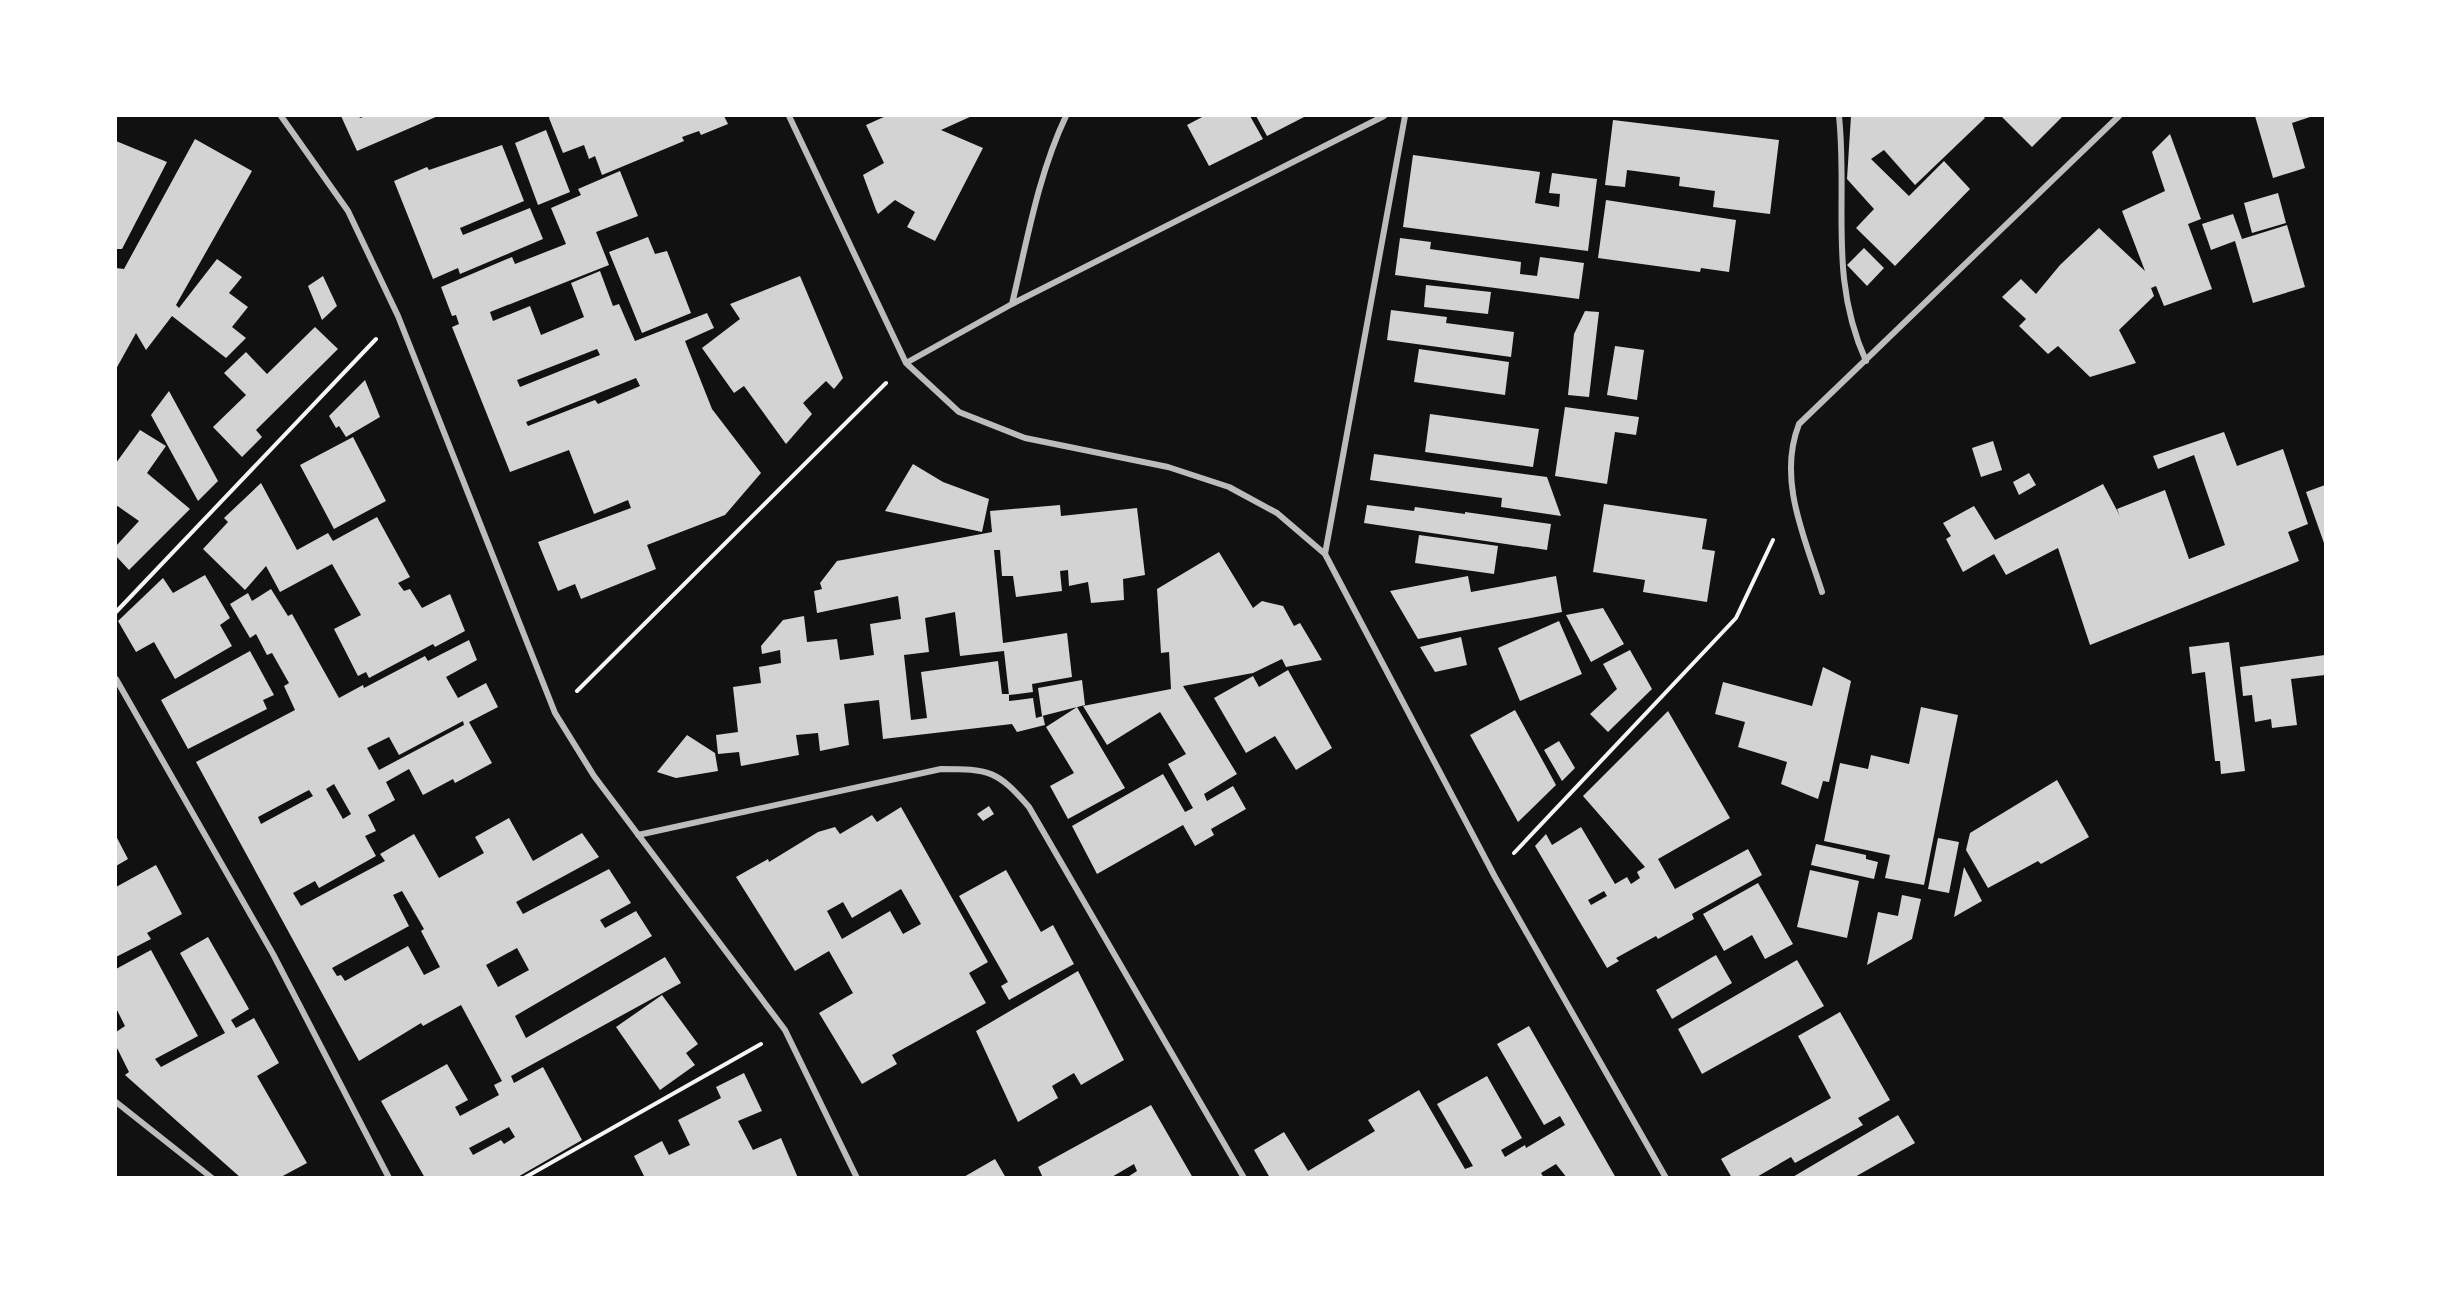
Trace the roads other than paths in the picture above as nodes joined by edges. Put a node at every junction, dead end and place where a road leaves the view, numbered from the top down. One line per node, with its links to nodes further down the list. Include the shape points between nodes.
1 (281, 116): 14 (street, via 348,211 398,316 555,713 594,776)
2 (789, 116): 10 (street)
3 (1066, 116): 8 (street, via 1037,196)
4 (1384, 116): 8 (street)
5 (1405, 116): 11 (street)
6 (1839, 116): 9 (street, via 1841,266 1852,331)
7 (2119, 116): 9 (street)
8 (1012, 304): 10 (street)
9 (1866, 361): 12 (street, via 1799,424 1791,444 1793,499)
10 (906, 363): 11 (street, via 959,412 1025,438 1168,467 1229,487 1277,513)
11 (1325, 554): 20 (street, via 1495,877)
12 (1822, 592)
13 (116, 679): 17 (street, via 273,954)
14 (638, 835): 18 (street, via 785,1030); 19 (street, via 941,769 976,769 997,775 1029,807)
15 (116, 1102): 16 (street)
16 (212, 1178)
17 (389, 1178)
18 (857, 1178)
19 (1244, 1178)
20 (1666, 1178)

